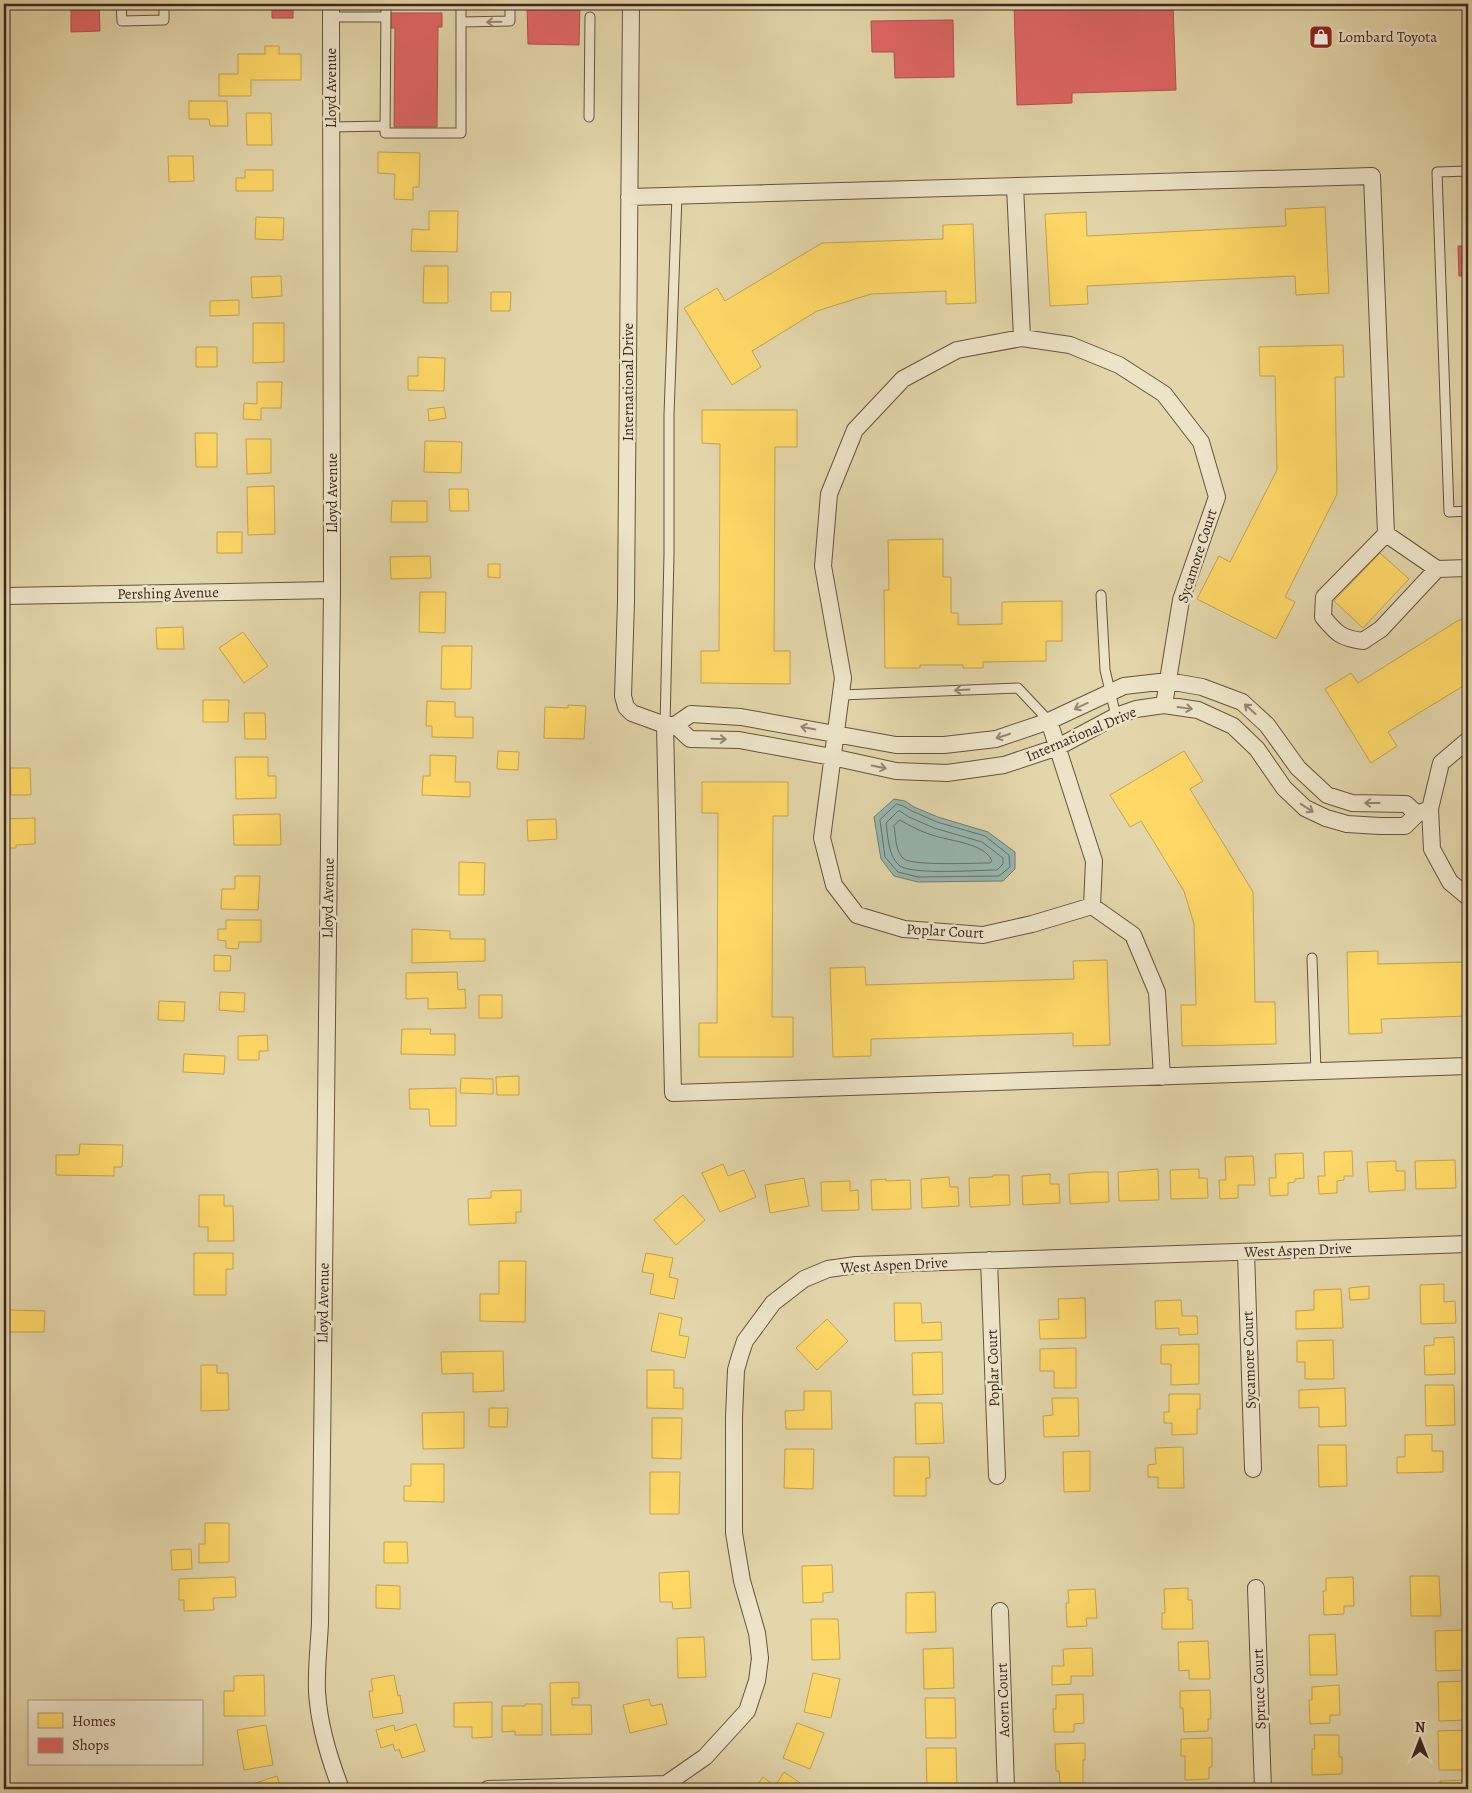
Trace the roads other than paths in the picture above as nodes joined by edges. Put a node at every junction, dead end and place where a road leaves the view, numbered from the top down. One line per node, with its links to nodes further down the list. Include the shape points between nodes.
1 (121, 4): 2 (lane, via 122,21 164,20)
2 (164, 4)
3 (386, 4): 9 (lane)
4 (461, 4): 10 (lane)
5 (510, 4): 10 (lane, one-way to 10, via 510,21)
6 (631, 4): 17 (street, International Drive)
7 (331, 10): 9 (lane); 13 (street, Lloyd Avenue)
8 (590, 16): 11 (lane)
9 (386, 17): 12 (lane)
10 (461, 22): 12 (lane, via 461,133 385,133)
11 (589, 118)
12 (385, 126): 13 (lane)
13 (331, 127): 23 (street, Lloyd Avenue)
14 (1468, 171): 19 (lane, via 1437,172 1449,512)
15 (1015, 186): 16 (street); 18 (street); 20 (street, via 1372,176)
16 (677, 195): 17 (street); 32 (lane, via 669,415)
17 (629, 197): 32 (street, International Drive, via 623,696 632,713)
18 (1022, 338): 26 (street, Sycamore Court, via 1070,345 1119,365 1164,394 1201,442 1217,497 1181,600); 28 (street, Sycamore Court, via 957,350 918,371 903,380 855,430 830,494 823,566 843,678)
19 (1468, 511)
20 (1386, 534): 22 (street); 22 (street, via 1324,597 1324,617 1333,629 1346,638 1363,641 1381,629)
21 (1468, 568): 22 (street)
22 (1436, 569)
23 (332, 590): 25 (street, Pershing Avenue); 52 (street, Lloyd Avenue, via 317,1692 321,1726)
24 (1102, 595): 27 (lane, via 1105,670)
25 (4, 596)
26 (1168, 681): 27 (street, International Drive, via 1124,686); 29 (street, Sycamore Court); 37 (street, International Drive, one-way to 26, via 1406,804 1352,803 1327,795 1298,768 1267,725 1242,702 1202,687)
27 (1110, 692): 30 (lane); 31 (street, International Drive, one-way to 31)
28 (841, 696): 31 (lane, one-way to 28, via 1018,688); 33 (street, Sycamore Court)
29 (1164, 705): 30 (street, International Drive); 37 (street, International Drive, one-way to 37, via 1198,710 1233,726 1257,749 1284,788 1305,808 1326,818 1347,824 1405,826)
30 (1116, 716): 35 (street, International Drive)
31 (1049, 721): 33 (street, International Drive, one-way to 33, via 996,739 944,745 896,745); 35 (street)
32 (670, 725): 33 (street, International Drive, one-way to 32, via 741,716 691,714); 36 (street, International Drive, one-way to 36, via 690,738 739,740); 43 (street, via 673,1093)
33 (834, 734): 36 (street, Poplar Court)
34 (1468, 740): 37 (street, via 1441,763)
35 (1058, 747): 36 (street, International Drive, one-way to 35, via 896,771 947,772 1004,765); 39 (street, via 1094,861)
36 (832, 757): 39 (street, Poplar Court, via 822,838 834,885 857,915 904,930 983,935)
37 (1423, 812): 38 (street, via 1432,849 1450,882)
38 (1468, 897)
39 (1092, 906): 43 (street, via 1133,935 1157,992)
40 (1312, 958): 42 (lane)
41 (1468, 1066): 42 (street)
42 (1316, 1072): 43 (street)
43 (1162, 1077)
44 (1468, 1244): 45 (street, West Aspen Drive)
45 (1246, 1252): 46 (street, West Aspen Drive); 47 (street, Sycamore Court)
46 (989, 1260): 48 (street, Poplar Court); 51 (street, West Aspen Drive, via 828,1269 804,1280 773,1303 745,1341 736,1370 734,1524 739,1567 757,1633 760,1658 757,1681 747,1711 705,1757)
47 (1253, 1469)
48 (997, 1476)
49 (1256, 1588): 55 (street, Spruce Court)
50 (1000, 1611): 54 (street, Acorn Court)
51 (667, 1787): 53 (street)
52 (340, 1789)
53 (488, 1789)
54 (1006, 1789)
55 (1263, 1789)

